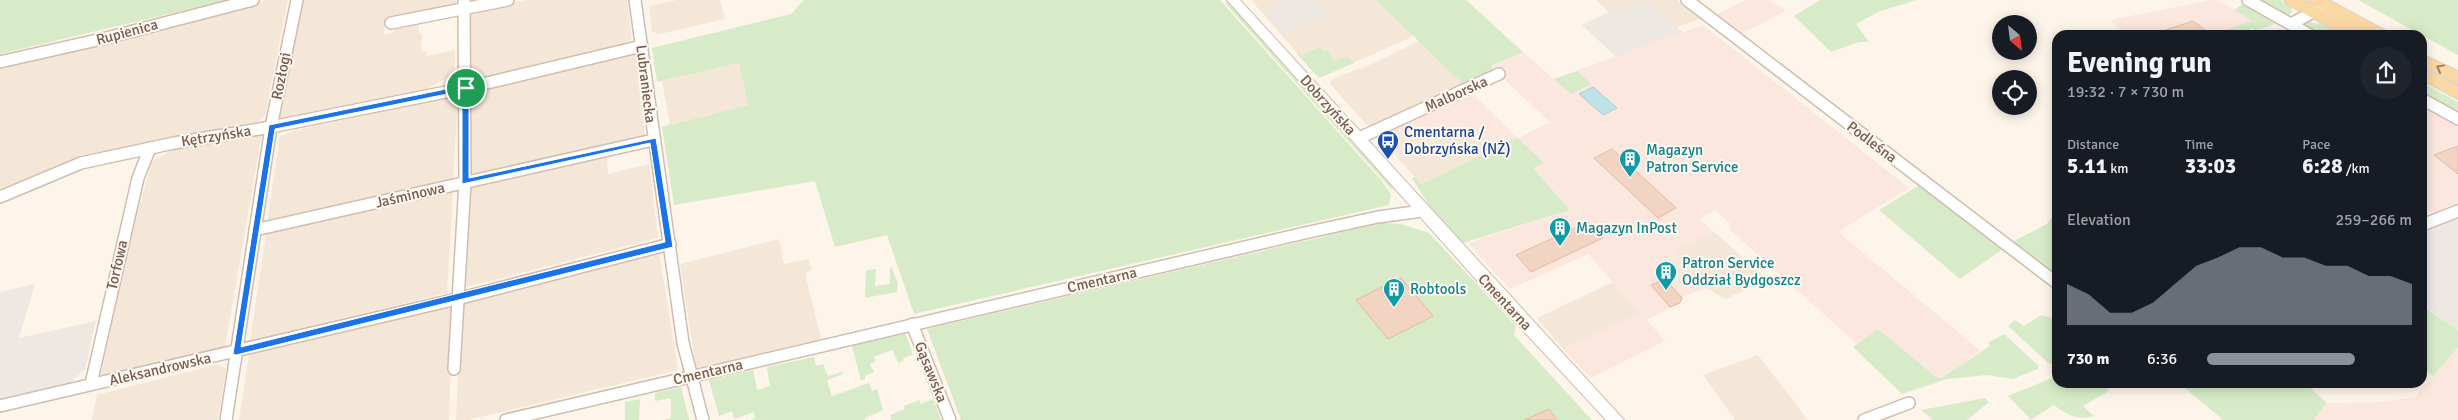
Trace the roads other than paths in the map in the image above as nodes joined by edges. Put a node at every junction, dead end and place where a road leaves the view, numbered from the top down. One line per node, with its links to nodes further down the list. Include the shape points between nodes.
1 (253, 0): 17 (street, Rupienica)
2 (296, 0): 26 (street, Rozłogi)
3 (508, 0): 9 (street)
4 (635, 0): 16 (street, Lubraniecka)
5 (1234, 0): 27 (street, Dobrzyńska)
6 (1688, 0): 37 (street, Podleśna)
7 (2248, 0): 12 (street)
8 (2292, 0): 10 (main road)
9 (464, 4): 11 (street); 22 (street)
10 (2315, 6): 12 (street); 14 (main road); 15 (main road, via 2340,13)
11 (391, 23)
12 (2291, 24): 13 (street)
13 (2301, 30)
14 (2347, 30)
15 (2371, 30)
16 (642, 46): 22 (street, Kętrzyńska); 28 (street, Lubraniecka)
17 (0, 62)
18 (2427, 62): 21 (main road, one-way to 18)
19 (1499, 74): 27 (street, Malborska)
20 (2427, 77): 23 (main road)
21 (2458, 78)
22 (466, 88): 26 (street, Kętrzyńska); 30 (street)
23 (2458, 93)
24 (2427, 103): 25 (street)
25 (2458, 120)
26 (271, 127): 29 (street, Kętrzyńska); 35 (street, Rozłogi)
27 (1359, 138): 32 (street, Dobrzyńska)
28 (653, 140): 30 (street, Jaśminowa); 36 (street, Lubraniecka)
29 (150, 148): 31 (street, Kętrzyńska, via 80,163); 43 (street, Torfowa, via 138,178)
30 (465, 182): 35 (street, Jaśminowa); 38 (street)
31 (0, 197)
32 (1422, 211): 39 (street, Cmentarna, via 1368,219); 50 (street, Cmentarna)
33 (2458, 211): 34 (street)
34 (2427, 223)
35 (255, 230): 40 (street, Rozłogi)
36 (670, 244): 38 (street, Aleksandrowska); 42 (street, Lubraniecka, via 683,343)
37 (2052, 279)
38 (457, 299): 40 (street, Aleksandrowska); 41 (street)
39 (912, 324): 42 (street, Cmentarna); 49 (street, Gąsawska)
40 (236, 352): 43 (street, Aleksandrowska); 46 (street, Rozłogi)
41 (454, 369)
42 (691, 376): 47 (street, Cmentarna); 48 (street, Lubraniecka)
43 (91, 384): 45 (street, Aleksandrowska)
44 (1908, 403): 51 (street)
45 (0, 406)
46 (226, 420)
47 (506, 420)
48 (703, 420)
49 (950, 420)
50 (1616, 420)
51 (1864, 420)

